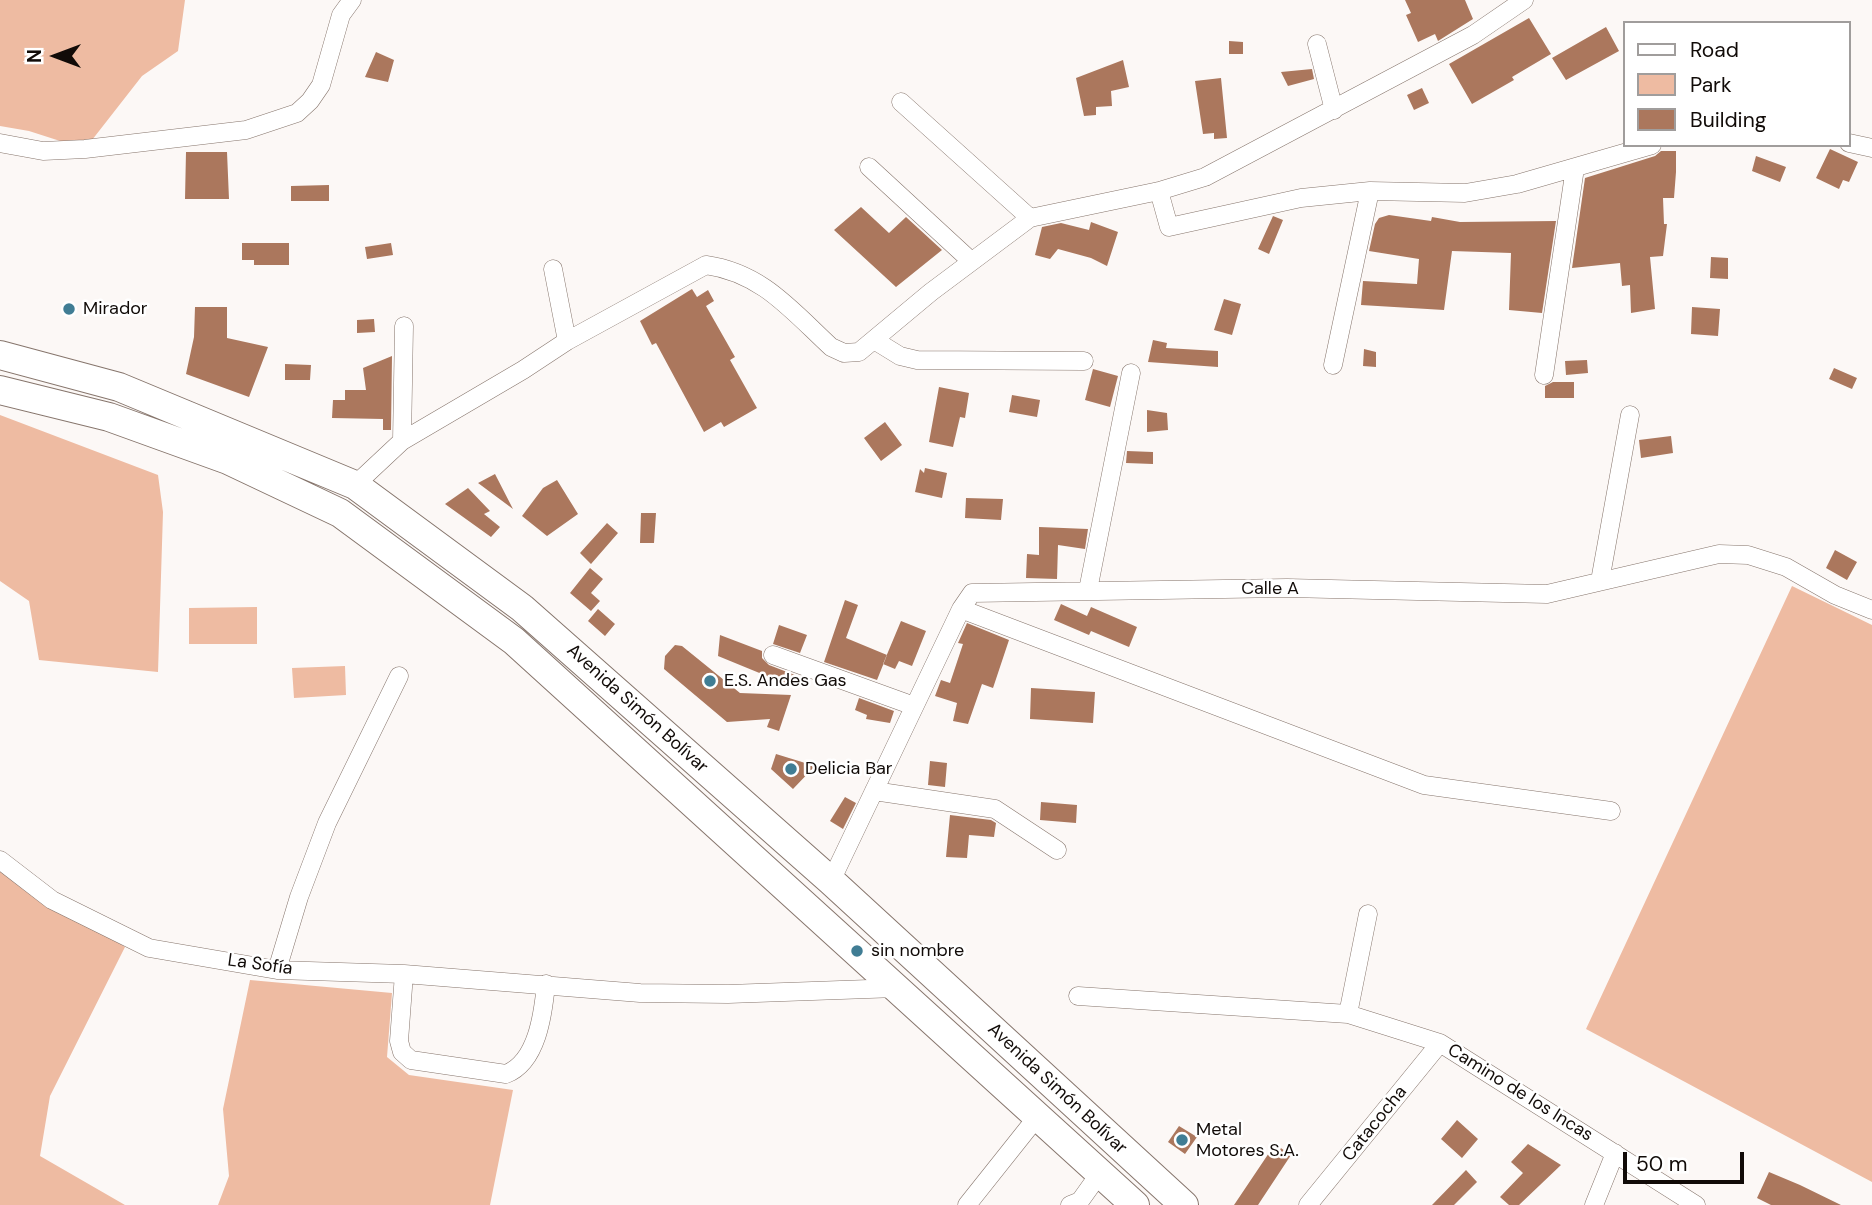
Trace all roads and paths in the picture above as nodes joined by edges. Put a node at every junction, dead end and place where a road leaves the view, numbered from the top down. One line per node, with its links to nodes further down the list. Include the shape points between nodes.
1 (352, 0): 6 (street, via 341,15 321,85 297,113 246,130 85,149 43,151)
2 (1524, 0): 5 (street, via 1473,35)
3 (1317, 44): 5 (street)
4 (901, 102): 14 (street)
5 (1334, 110): 12 (street, via 1205,177)
6 (0, 143)
7 (1851, 143): 9 (street)
8 (1645, 147): 11 (street)
9 (1872, 148)
10 (869, 167): 15 (street)
11 (1575, 168): 13 (street, via 1465,193); 24 (street)
12 (1159, 191): 13 (street, via 1169,227 1301,198); 14 (street)
13 (1370, 191): 22 (street)
14 (1030, 218): 15 (street)
15 (971, 261): 18 (street)
16 (554, 269): 19 (street)
17 (404, 326): 27 (street)
18 (874, 340): 19 (street, via 859,352 844,353 760,282 706,265); 21 (street, via 900,356 918,360)
19 (567, 341): 27 (street)
20 (0, 355): 28 (highway, Avenida Simón Bolívar, via 118,387)
21 (1084, 361)
22 (1333, 365)
23 (1131, 373): 30 (street)
24 (1544, 375)
25 (0, 390): 45 (highway, Avenida Simón Bolívar, via 109,417 286,485 340,513 514,641)
26 (1630, 415): 29 (street)
27 (402, 441): 28 (street)
28 (355, 485): 40 (highway, Avenida Simón Bolívar, via 522,608)
29 (1600, 581): 30 (street, Calle A, via 1547,594 1287,588); 32 (street, Calle A, via 1719,554 1748,555 1786,566)
30 (1088, 590): 31 (street, Calle A, via 971,593)
31 (961, 609): 35 (street); 37 (street, via 1424,785)
32 (1872, 610)
33 (773, 654): 35 (street)
34 (399, 676): 42 (street, via 327,823)
35 (914, 706): 36 (street)
36 (874, 791): 38 (street, via 995,809); 40 (street)
37 (1611, 811)
38 (1057, 849)
39 (0, 860): 42 (street, La Sofía, via 52,900 149,947)
40 (831, 881): 55 (highway, Avenida Simón Bolívar)
41 (1368, 914): 47 (street)
42 (277, 970): 43 (street, La Sofía)
43 (404, 974): 44 (street, La Sofía); 44 (street, via 401,1052 411,1060 506,1074 525,1061 544,1013)
44 (546, 984): 45 (street, La Sofía, via 728,994)
45 (897, 988): 49 (highway, Avenida Simón Bolívar)
46 (1078, 996): 47 (street, Camino de los Incas)
47 (1348, 1014): 48 (street, Camino de los Incas)
48 (1440, 1043): 50 (street, Camino de los Incas); 56 (street, Catacocha)
49 (1037, 1117): 51 (highway, Avenida Simón Bolívar); 53 (street)
50 (1615, 1153): 57 (street); 58 (street, Camino de los Incas)
51 (1100, 1173): 52 (street); 54 (highway, Avenida Simón Bolívar)
52 (1077, 1204)
53 (967, 1205)
54 (1135, 1205)
55 (1184, 1205)
56 (1308, 1205)
57 (1594, 1205)
58 (1696, 1205)

